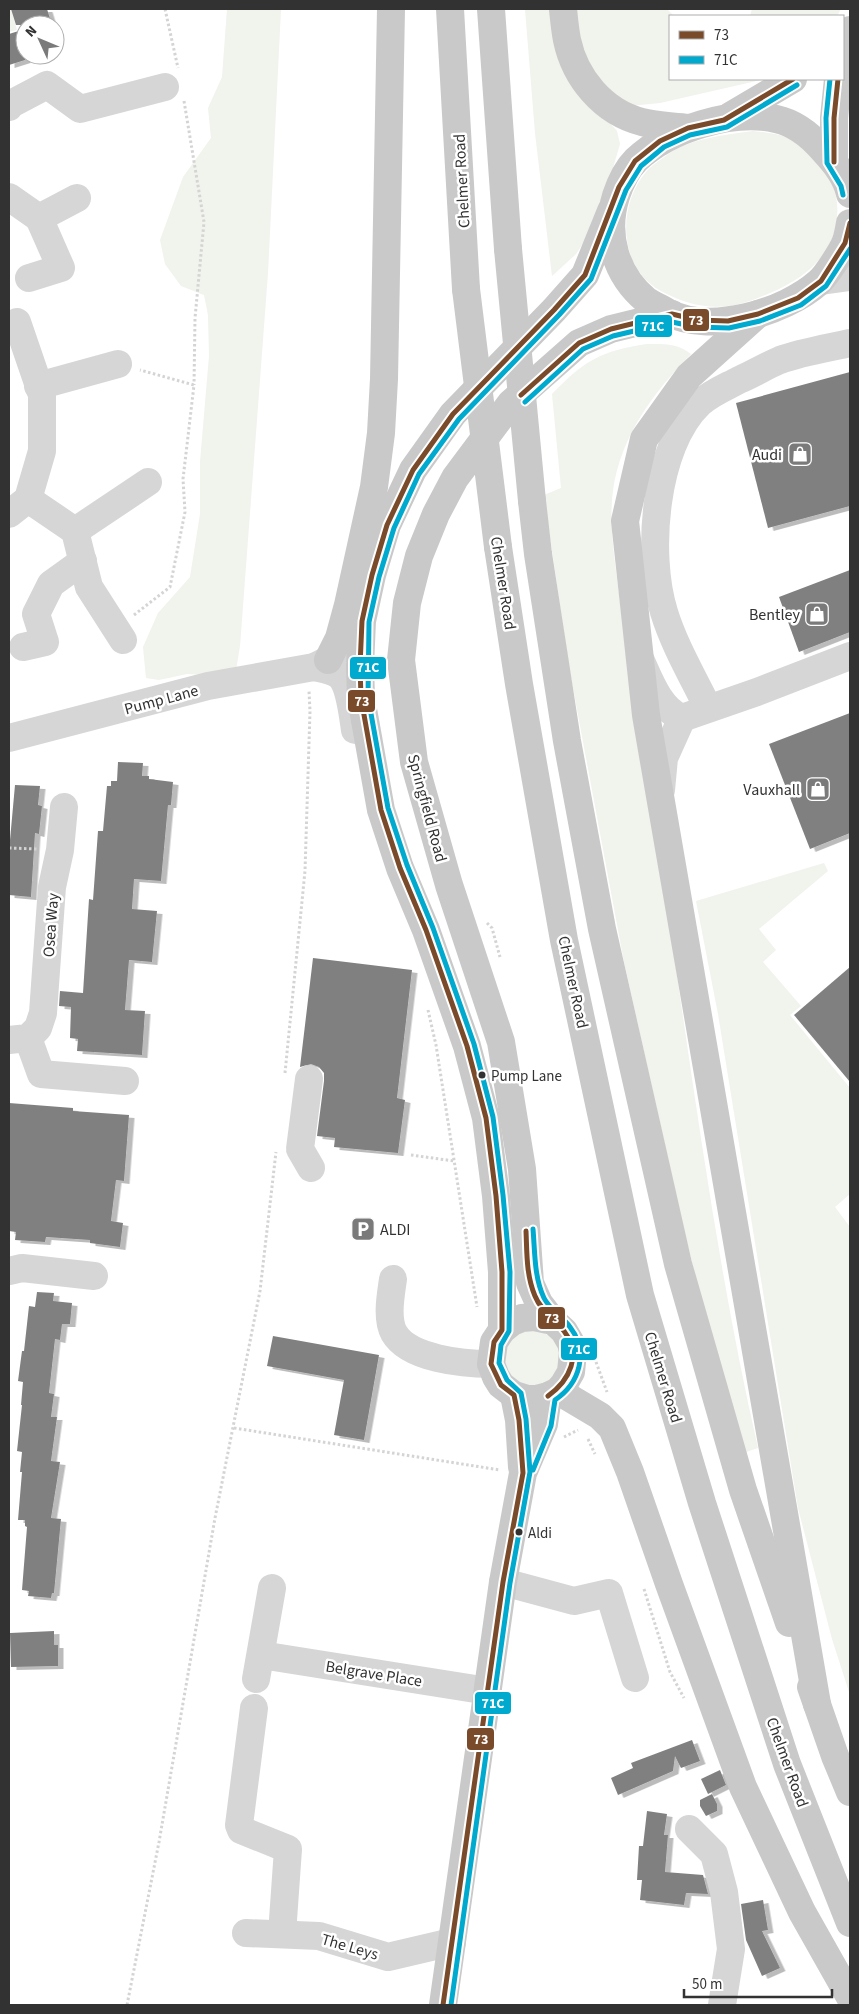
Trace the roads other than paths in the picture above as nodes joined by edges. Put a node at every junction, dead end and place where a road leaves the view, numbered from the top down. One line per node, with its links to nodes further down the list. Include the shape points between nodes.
1 (391, 9): 30 (main road, via 384,379)
2 (450, 9): 68 (main road, Chelmer Road, bridge, via 466,289 498,548 564,940 640,1295 702,1503 787,1764)
3 (491, 9): 64 (main road, bridge, via 508,249 538,554 567,741 602,929 678,1264 743,1490)
4 (563, 9): 12 (main road, via 567,41 576,64 600,101 620,114 642,122)
5 (850, 30): 6 (main road)
6 (844, 55)
7 (791, 80): 11 (main road)
8 (838, 80): 13 (main road)
9 (176, 84): 10 (street, via 80,109 47,84)
10 (10, 105)
11 (724, 120): 12 (main road); 13 (main road, via 754,116 778,119 797,127)
12 (688, 128): 17 (main road, via 660,141 635,161 619,187)
13 (834, 162): 14 (main road, via 848,183)
14 (850, 194)
15 (9, 198): 18 (street)
16 (76, 198): 18 (street)
17 (612, 210): 23 (main road, via 611,240 618,263 629,282 648,301); 34 (main road, via 585,275 452,414 413,470 386,525)
18 (39, 218): 21 (street, via 62,268)
19 (850, 223): 22 (main road, via 845,243)
20 (850, 277): 22 (street)
21 (29, 278)
22 (820, 281): 24 (main road, via 798,298)
23 (672, 314): 24 (main road, via 728,322); 54 (main road, Springfield Road, via 611,329 579,344 512,403 455,478 436,514 419,556 407,603 401,660 414,762 449,885 501,1042 522,1169 530,1283 539,1304)
24 (758, 314): 39 (main road, via 688,376 644,439 625,522)
25 (15, 331): 28 (street)
26 (850, 343): 41 (street, via 782,360 715,392 683,424 671,449 661,485 655,573 664,612)
27 (118, 364): 28 (street)
28 (38, 386): 31 (street, via 42,395 42,451)
29 (148, 482): 32 (street)
30 (374, 487): 34 (main road); 40 (main road, via 339,638)
31 (18, 507): 32 (street)
32 (76, 531): 33 (street)
33 (86, 574): 36 (street); 37 (street, via 51,584 36,614 45,642)
34 (372, 575): 35 (main road)
35 (362, 621): 40 (street, Pump Lane, via 346,646); 46 (main road, via 361,698)
36 (123, 640)
37 (23, 647)
38 (850, 656): 41 (street)
39 (640, 660): 42 (street, via 665,706); 44 (main road)
40 (313, 666): 43 (street, Pump Lane, via 208,686); 46 (street, Pump Lane, via 341,677 349,698 362,762)
41 (708, 708): 42 (street)
42 (682, 718): 44 (street, via 664,758)
43 (9, 738)
44 (660, 798): 64 (main road)
45 (64, 807): 47 (street, Osea Way, via 52,887 43,1013 38,1028)
46 (381, 810): 55 (main road, via 468,1046 486,1118 502,1272)
47 (18, 1039): 49 (street, Osea Way, via 41,1074)
48 (297, 1079): 50 (street, via 300,1149)
49 (125, 1081)
50 (311, 1168)
51 (9, 1271): 52 (street, via 22,1268)
52 (94, 1276)
53 (393, 1278): 56 (street, via 391,1324 402,1343 446,1360)
54 (553, 1322): 55 (main road, via 534,1317 522,1318); 57 (main road, Springfield Road, via 564,1331 573,1352 571,1372)
55 (502, 1330): 56 (main road, via 494,1342)
56 (491, 1364): 58 (main road, via 501,1385)
57 (553, 1393): 58 (main road, via 527,1399); 59 (main road, Springfield Road); 72 (main road, via 600,1416 612,1428 743,1787 802,1912)
58 (514, 1395): 59 (main road, Springfield Road)
59 (523, 1473): 60 (main road, Springfield Road)
60 (503, 1582): 62 (street, via 574,1602 609,1593); 63 (main road, Springfield Road)
61 (272, 1588): 63 (street, Belgrave Place, via 259,1667)
62 (635, 1678)
63 (488, 1691): 71 (main road, Springfield Road)
64 (817, 1704): 66 (main road)
65 (254, 1708): 70 (street, via 239,1826 288,1849)
66 (850, 1792)
67 (689, 1829): 74 (street, via 714,1854 724,1892 731,1949)
68 (850, 1923)
69 (246, 1933): 70 (street, The Leys)
70 (282, 1934): 71 (street, The Leys, via 320,1936 388,1956)
71 (452, 1942): 73 (main road, Springfield Road)
72 (850, 1997)
73 (444, 2005)
74 (722, 2005)

